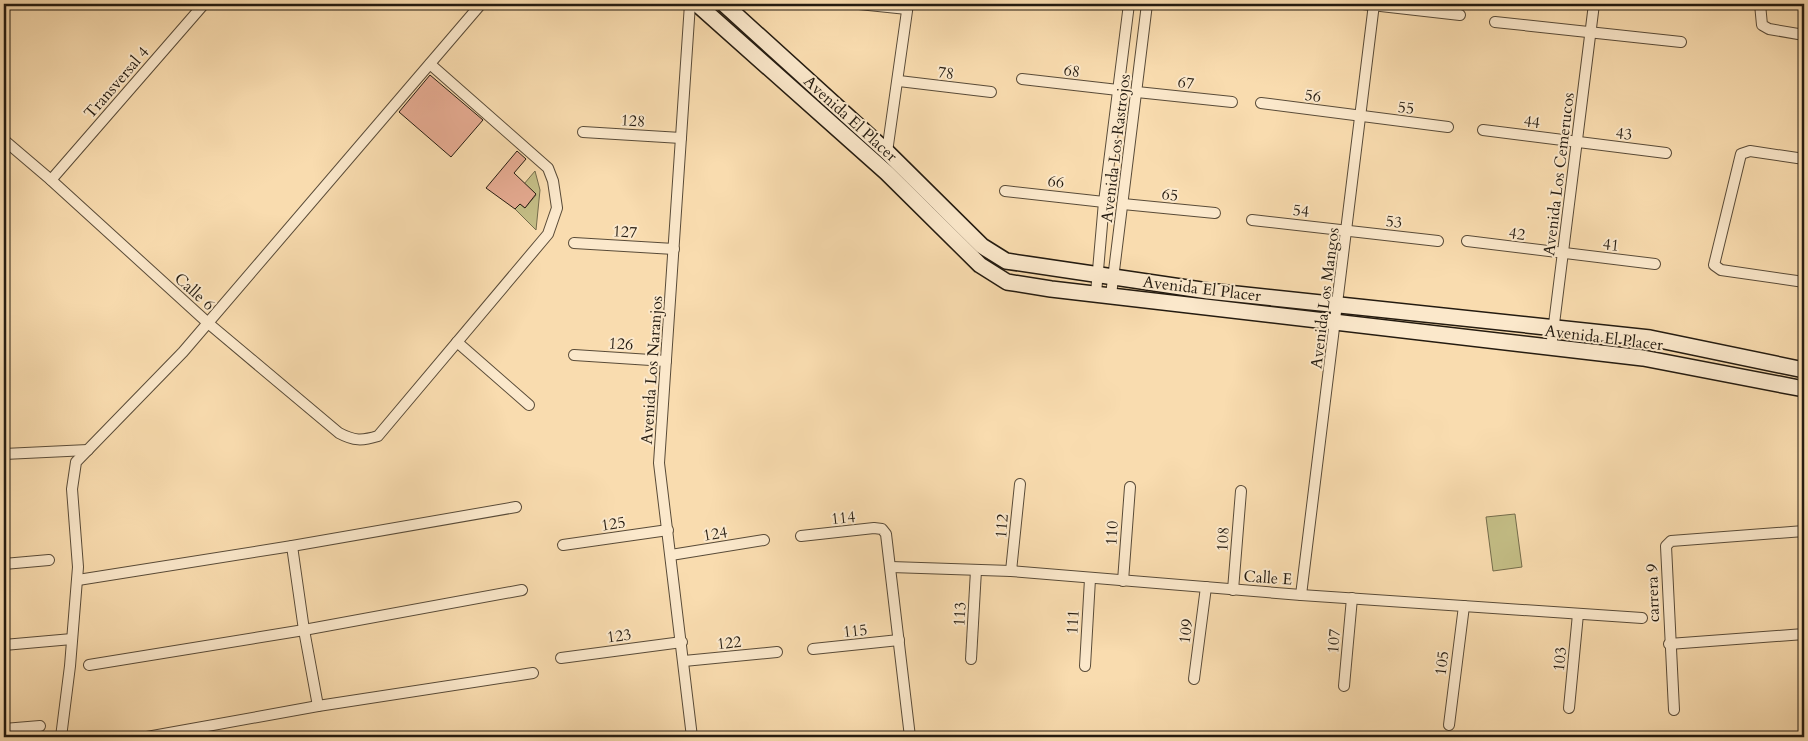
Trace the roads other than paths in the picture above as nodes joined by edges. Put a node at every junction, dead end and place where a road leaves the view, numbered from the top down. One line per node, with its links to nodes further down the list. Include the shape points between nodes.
1 (204, 4): 37 (street, Transversal 4)
2 (481, 4): 19 (street)
3 (690, 4): 31 (street, Avenida Los Naranjos)
4 (697, 4): 53 (street, Avenida El Placer, via 887,173 980,266 1007,282)
5 (724, 4): 34 (street, Avenida El Placer)
6 (859, 4): 13 (street)
7 (1129, 4): 22 (street, Avenida Los Rastrojos)
8 (1147, 4): 24 (street, Avenida Los Rastrojos)
9 (1363, 4): 10 (street)
10 (1374, 4): 14 (street); 27 (street, Avenida Los Mangos)
11 (1594, 4): 16 (street, Avenida Los Cemerucos)
12 (1760, 4): 17 (street, via 1762,25)
13 (907, 6): 21 (street)
14 (1460, 15)
15 (1495, 22): 16 (street)
16 (1591, 32): 18 (street); 33 (street, Avenida Los Cemerucos)
17 (1804, 35)
18 (1681, 42)
19 (430, 64): 56 (street); 58 (street, via 548,168 557,196 555,218 548,234)
20 (1022, 79): 22 (street, 68)
21 (899, 81): 23 (street, 78); 34 (street)
22 (1118, 90): 39 (street, Avenida Los Rastrojos)
23 (991, 92)
24 (1137, 92): 25 (street, 67); 40 (street, Avenida Los Rastrojos)
25 (1232, 102)
26 (1261, 103): 27 (street, 56)
27 (1361, 117): 28 (street, 55); 43 (street, Avenida Los Mangos)
28 (1448, 127)
29 (1483, 130): 33 (street, 44)
30 (583, 132): 31 (street, 128)
31 (681, 138): 47 (street, Avenida Los Naranjos)
32 (4, 140): 37 (street, Calle 6)
33 (1578, 142): 35 (street, 43); 48 (street, Avenida Los Cemerucos)
34 (887, 152): 50 (street, Avenida El Placer, via 982,246 1006,261)
35 (1666, 153)
36 (1804, 159): 52 (street, via 1750,151 1741,154 1714,265 1721,270)
37 (51, 180): 56 (street, Calle 6)
38 (1005, 191): 39 (street, 66)
39 (1104, 202): 50 (street, Avenida Los Rastrojos)
40 (1123, 204): 41 (street, 65); 51 (street, Avenida Los Rastrojos)
41 (1215, 214)
42 (1252, 220): 43 (street, 54)
43 (1347, 230): 44 (street, 53); 54 (street, Avenida Los Mangos)
44 (1438, 241)
45 (1467, 241): 48 (street, 42)
46 (574, 243): 47 (street, 127)
47 (674, 249): 61 (street, Avenida Los Naranjos)
48 (1564, 254): 49 (street, 41); 57 (street, Avenida Los Cemerucos)
49 (1654, 264)
50 (1097, 274): 51 (street, Avenida El Placer); 53 (street, Avenida Los Rastrojos)
51 (1113, 276): 53 (street, Avenida Los Rastrojos); 54 (street, Avenida El Placer, via 1208,291)
52 (1804, 282)
53 (1103, 294): 55 (street, Avenida El Placer)
54 (1338, 304): 55 (street, Avenida Los Mangos); 57 (street, Avenida El Placer)
55 (1336, 322): 59 (street, Avenida El Placer); 89 (street, Avenida Los Mangos)
56 (208, 323): 58 (street, Calle 6, via 339,433 352,440 378,436); 65 (street)
57 (1552, 327): 59 (street, Avenida Los Cemerucos); 62 (street, Avenida El Placer, via 1650,338)
58 (457, 342): 64 (street)
59 (1552, 348): 63 (street, Avenida El Placer, via 1644,358)
60 (574, 355): 61 (street, 126)
61 (666, 361): 71 (street, Avenida Los Naranjos, via 660,463)
62 (1804, 370)
63 (1804, 389)
64 (529, 405)
65 (88, 450): 66 (street); 84 (street, via 76,462 72,489)
66 (4, 454)
67 (1020, 484): 82 (street, 112)
68 (1130, 487): 85 (street, 110)
69 (1241, 491): 88 (street, 108)
70 (516, 507): 76 (street)
71 (668, 530): 75 (street, 125); 77 (street, Avenida Los Naranjos)
72 (1804, 531): 99 (street, carrera 9, via 1671,541 1666,546)
73 (801, 536): 80 (street, 114, via 874,528 882,530 886,534)
74 (764, 540): 77 (street, 124)
75 (563, 545)
76 (292, 546): 84 (street); 94 (street)
77 (671, 555): 98 (street, Avenida Los Naranjos)
78 (49, 560): 79 (street)
79 (4, 564)
80 (891, 567): 81 (street, Calle E); 97 (street)
81 (976, 570): 82 (street, Calle E); 104 (street, 113)
82 (1011, 572): 83 (street, Calle E)
83 (1090, 579): 85 (street, Calle E); 107 (street, 111)
84 (78, 580): 96 (street)
85 (1123, 581): 86 (street, Calle E)
86 (1206, 586): 88 (street, Calle E); 109 (street, 109)
87 (522, 590): 94 (street)
88 (1233, 590): 89 (street, Calle E)
89 (1301, 595): 90 (street, Calle E)
90 (1352, 598): 91 (street, Calle E); 110 (street, 107)
91 (1464, 606): 92 (street, Calle E); 114 (street, 105)
92 (1578, 614): 93 (street, Calle E); 112 (street, 103)
93 (1642, 618)
94 (304, 630): 106 (street); 111 (street)
95 (1804, 634): 99 (street, carrera 9)
96 (72, 639): 100 (street); 117 (street)
97 (899, 640): 101 (street, 115); 120 (street)
98 (682, 642): 103 (street, 123); 105 (street, Avenida Los Naranjos)
99 (1669, 644): 113 (street)
100 (4, 645)
101 (813, 649)
102 (776, 652): 105 (street, 122)
103 (560, 658)
104 (972, 659)
105 (684, 661): 119 (street, Avenida Los Naranjos)
106 (89, 665)
107 (1085, 666)
108 (533, 673): 111 (street)
109 (1194, 680)
110 (1344, 686)
111 (318, 706): 118 (street)
112 (1569, 708)
113 (1674, 710)
114 (1449, 725)
115 (40, 726): 116 (street)
116 (4, 729)
117 (61, 737)
118 (147, 737)
119 (692, 737)
120 (910, 737)

